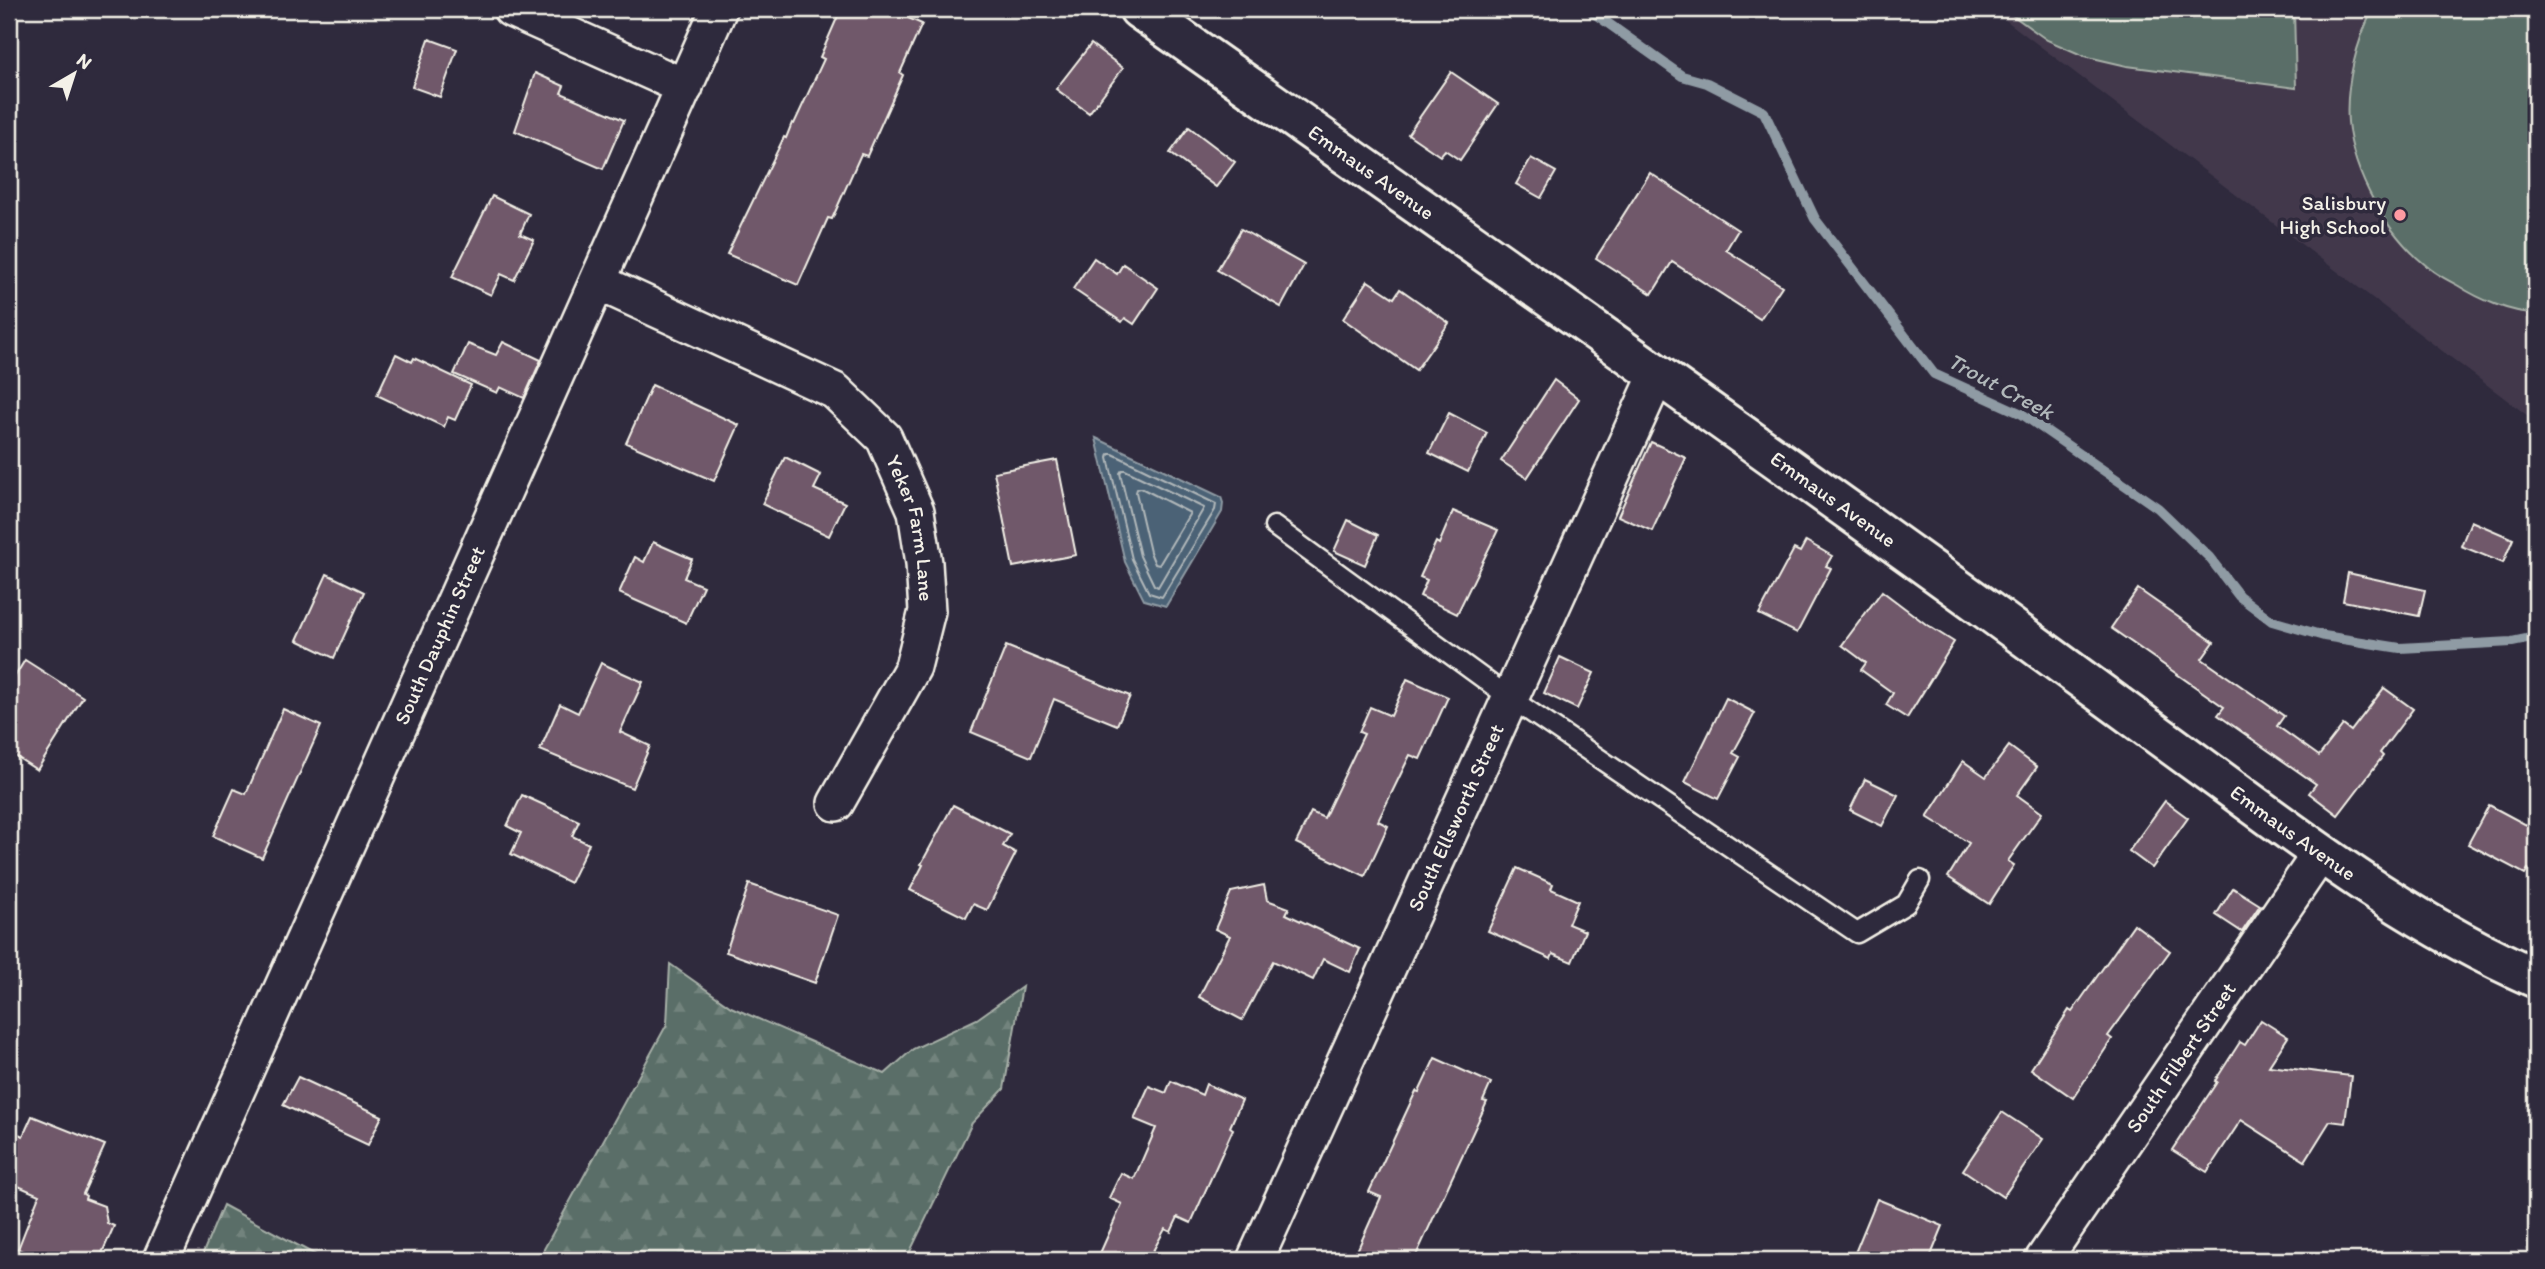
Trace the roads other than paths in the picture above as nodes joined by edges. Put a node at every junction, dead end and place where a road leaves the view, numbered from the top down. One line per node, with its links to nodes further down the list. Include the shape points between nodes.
1 (511, 9): 4 (street)
2 (719, 9): 4 (street, South Dauphin Street)
3 (1139, 9): 6 (main road, Emmaus Avenue)
4 (685, 86): 5 (street, South Dauphin Street)
5 (598, 282): 9 (street, Yeker Farm Lane, via 835,391 884,438 916,511 927,611 913,667); 13 (street, South Dauphin Street)
6 (1657, 374): 8 (street, South Ellsworth Street); 10 (main road, Emmaus Avenue)
7 (1274, 526): 8 (lane)
8 (1510, 698): 11 (lane, via 1857,933 1906,904); 14 (street, South Ellsworth Street)
9 (836, 803)
10 (2320, 854): 12 (main road, Emmaus Avenue, via 2424,922); 15 (street, South Filbert Street)
11 (1920, 880)
12 (2536, 978)
13 (161, 1260)
14 (1255, 1260)
15 (2043, 1260)

